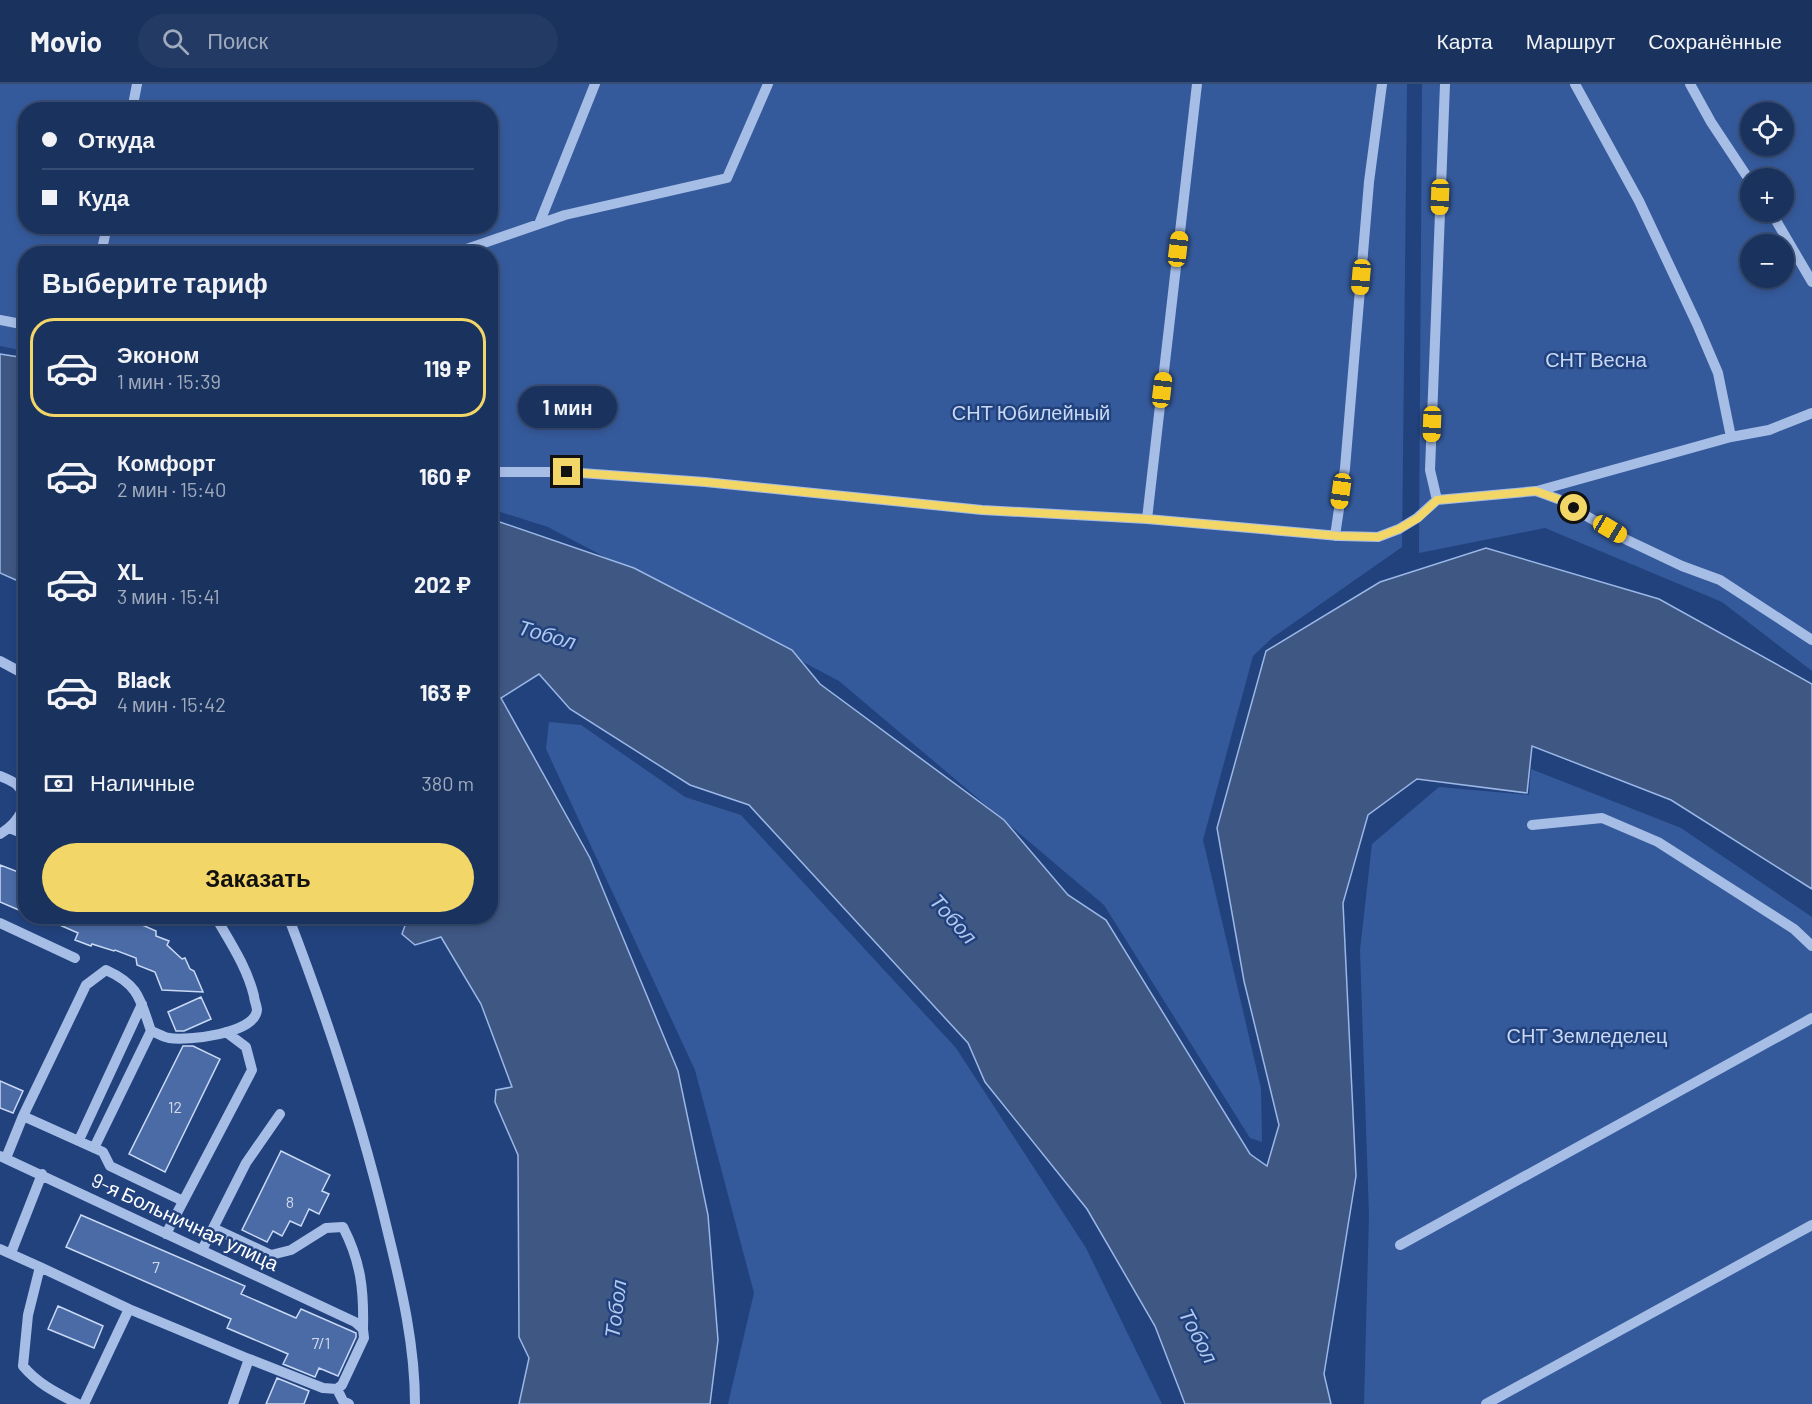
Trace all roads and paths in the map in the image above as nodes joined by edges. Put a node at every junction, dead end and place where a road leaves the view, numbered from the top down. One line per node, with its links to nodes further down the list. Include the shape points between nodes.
1 (137, 84): 9 (street)
2 (595, 84): 12 (street)
3 (768, 84): 12 (street, via 727,178)
4 (1197, 84): 22 (street)
5 (1382, 84): 23 (street)
6 (1445, 84): 21 (street, via 1430,470)
7 (1575, 84): 18 (street, via 1639,201 1697,324 1718,373)
8 (1690, 84): 10 (street)
9 (134, 102)
10 (1741, 168)
11 (1777, 222): 14 (street)
12 (539, 224): 13 (street)
13 (475, 246)
14 (1812, 282)
15 (0, 320): 16 (street)
16 (18, 324)
17 (1812, 413): 18 (street, via 1768,430)
18 (1731, 437): 20 (street)
19 (498, 472): 22 (street, via 567,472 982,510)
20 (1536, 491): 21 (street); 24 (street, via 1558,499 1627,540 1720,580)
21 (1437, 500): 23 (street, via 1418,518 1378,537)
22 (1147, 519): 23 (street)
23 (1335, 536)
24 (1812, 640)
25 (0, 661): 26 (street)
26 (18, 671)
27 (0, 776): 28 (street)
28 (18, 786)
29 (18, 817): 31 (street)
30 (1532, 825): 35 (street, via 1602,818 1659,842 1794,929)
31 (5, 831)
32 (0, 923): 36 (street)
33 (220, 924): 40 (street, via 240,958 257,1010 252,1020)
34 (291, 924): 63 (street, via 346,1078 380,1197 406,1306)
35 (1812, 946)
36 (75, 958)
37 (142, 1004): 39 (street); 42 (street, via 129,983 106,970 86,985); 43 (street)
38 (1812, 1018): 51 (street)
39 (151, 1031): 40 (street, via 168,1038 201,1038); 44 (street)
40 (226, 1032): 47 (street, via 246,1047 252,1071)
41 (279, 1114): 49 (street, via 246,1163)
42 (23, 1116): 43 (street); 45 (street)
43 (79, 1140): 44 (street)
44 (94, 1148): 47 (street, via 103,1152 110,1166)
45 (3, 1157): 46 (street, 9-я Больничная улица)
46 (42, 1174): 50 (street, 9-я Больничная улица); 53 (street)
47 (183, 1201): 50 (street)
48 (1812, 1225): 64 (street)
49 (213, 1228): 52 (street); 56 (street, via 271,1255 291,1250 326,1228 343,1227 356,1251 364,1296)
50 (166, 1234): 52 (street, 9-я Больничная улица)
51 (1400, 1245)
52 (202, 1250): 56 (street, 9-я Больничная улица)
53 (5, 1251): 54 (street)
54 (40, 1267): 55 (street); 59 (street, via 28,1315 22,1366 45,1386)
55 (129, 1309): 57 (street); 60 (street)
56 (359, 1325): 58 (street, via 364,1338)
57 (249, 1359): 58 (street, via 323,1388); 61 (street)
58 (337, 1389): 62 (street)
59 (78, 1404)
60 (84, 1404)
61 (233, 1404)
62 (349, 1404)
63 (415, 1404)
64 (1486, 1404)

